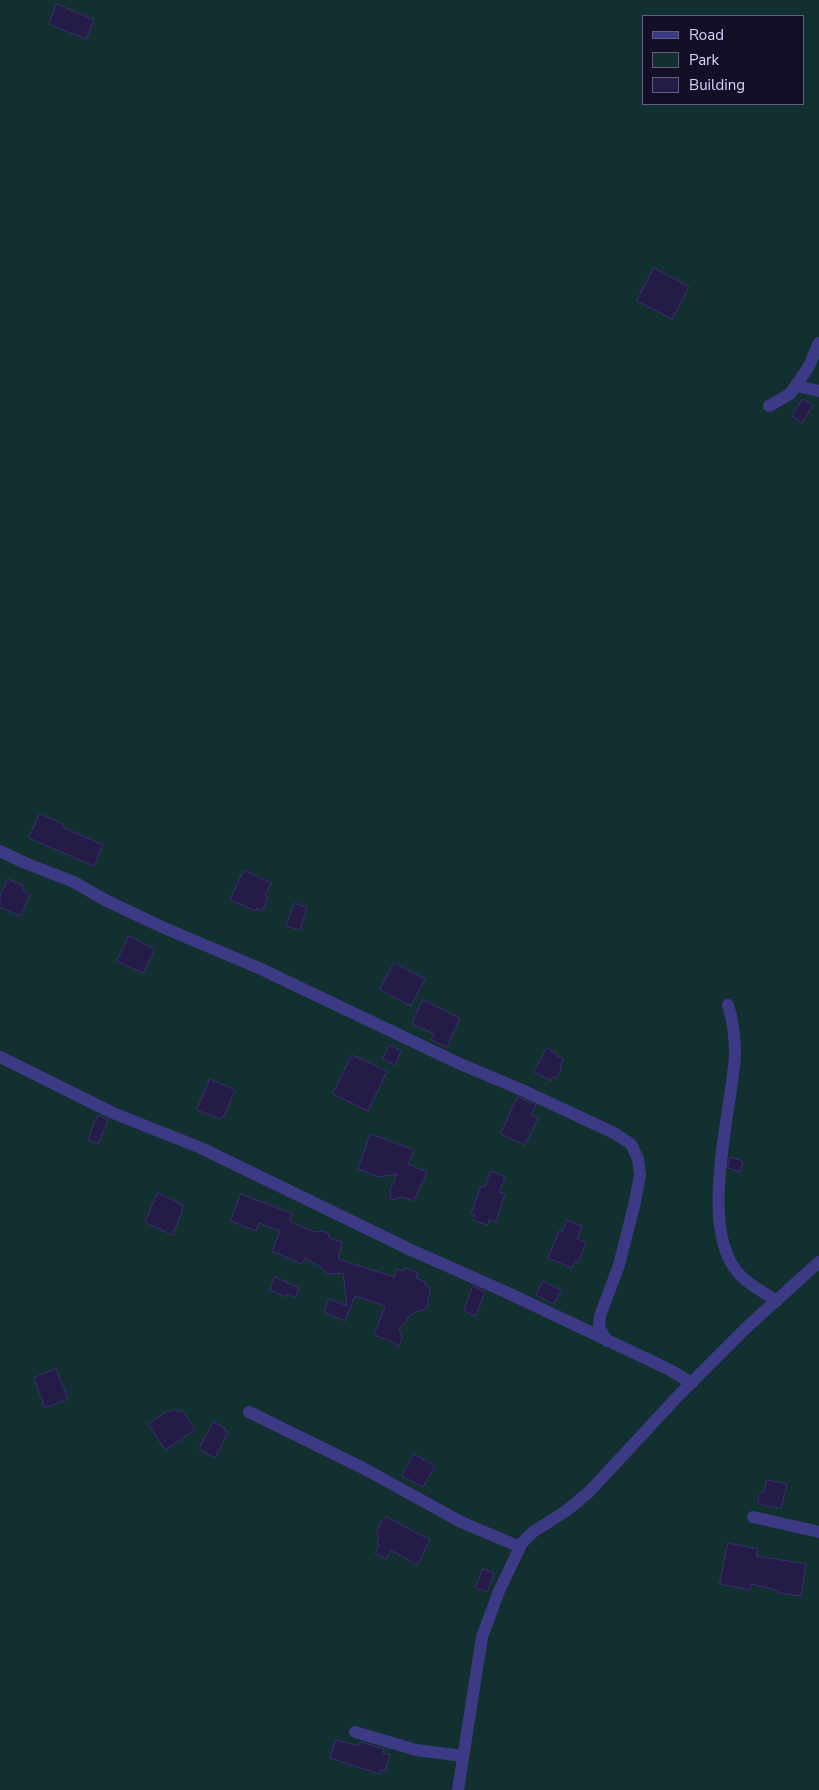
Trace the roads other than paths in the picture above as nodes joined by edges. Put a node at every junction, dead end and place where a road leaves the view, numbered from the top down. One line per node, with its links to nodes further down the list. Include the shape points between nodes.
1 (819, 343): 2 (street)
2 (796, 386): 3 (street); 4 (street, via 790,394)
3 (819, 391)
4 (769, 406)
5 (0, 851): 10 (street, via 74,882 154,923 522,1090 631,1144 638,1159 640,1175 619,1265 600,1316 599,1327)
6 (728, 1005): 9 (street, via 734,1026 735,1054 719,1199 721,1224 726,1253 740,1275)
7 (0, 1057): 10 (street, via 114,1113 201,1148)
8 (819, 1262): 9 (street)
9 (777, 1301): 11 (street)
10 (607, 1341): 11 (street)
11 (692, 1383): 15 (street, via 589,1492 533,1532)
12 (249, 1412): 15 (street, via 363,1468 461,1522)
13 (753, 1517): 14 (street)
14 (819, 1532)
15 (520, 1547): 17 (street, via 482,1637)
16 (355, 1732): 17 (street, via 416,1750)
17 (463, 1756): 18 (street)
18 (458, 1790)

